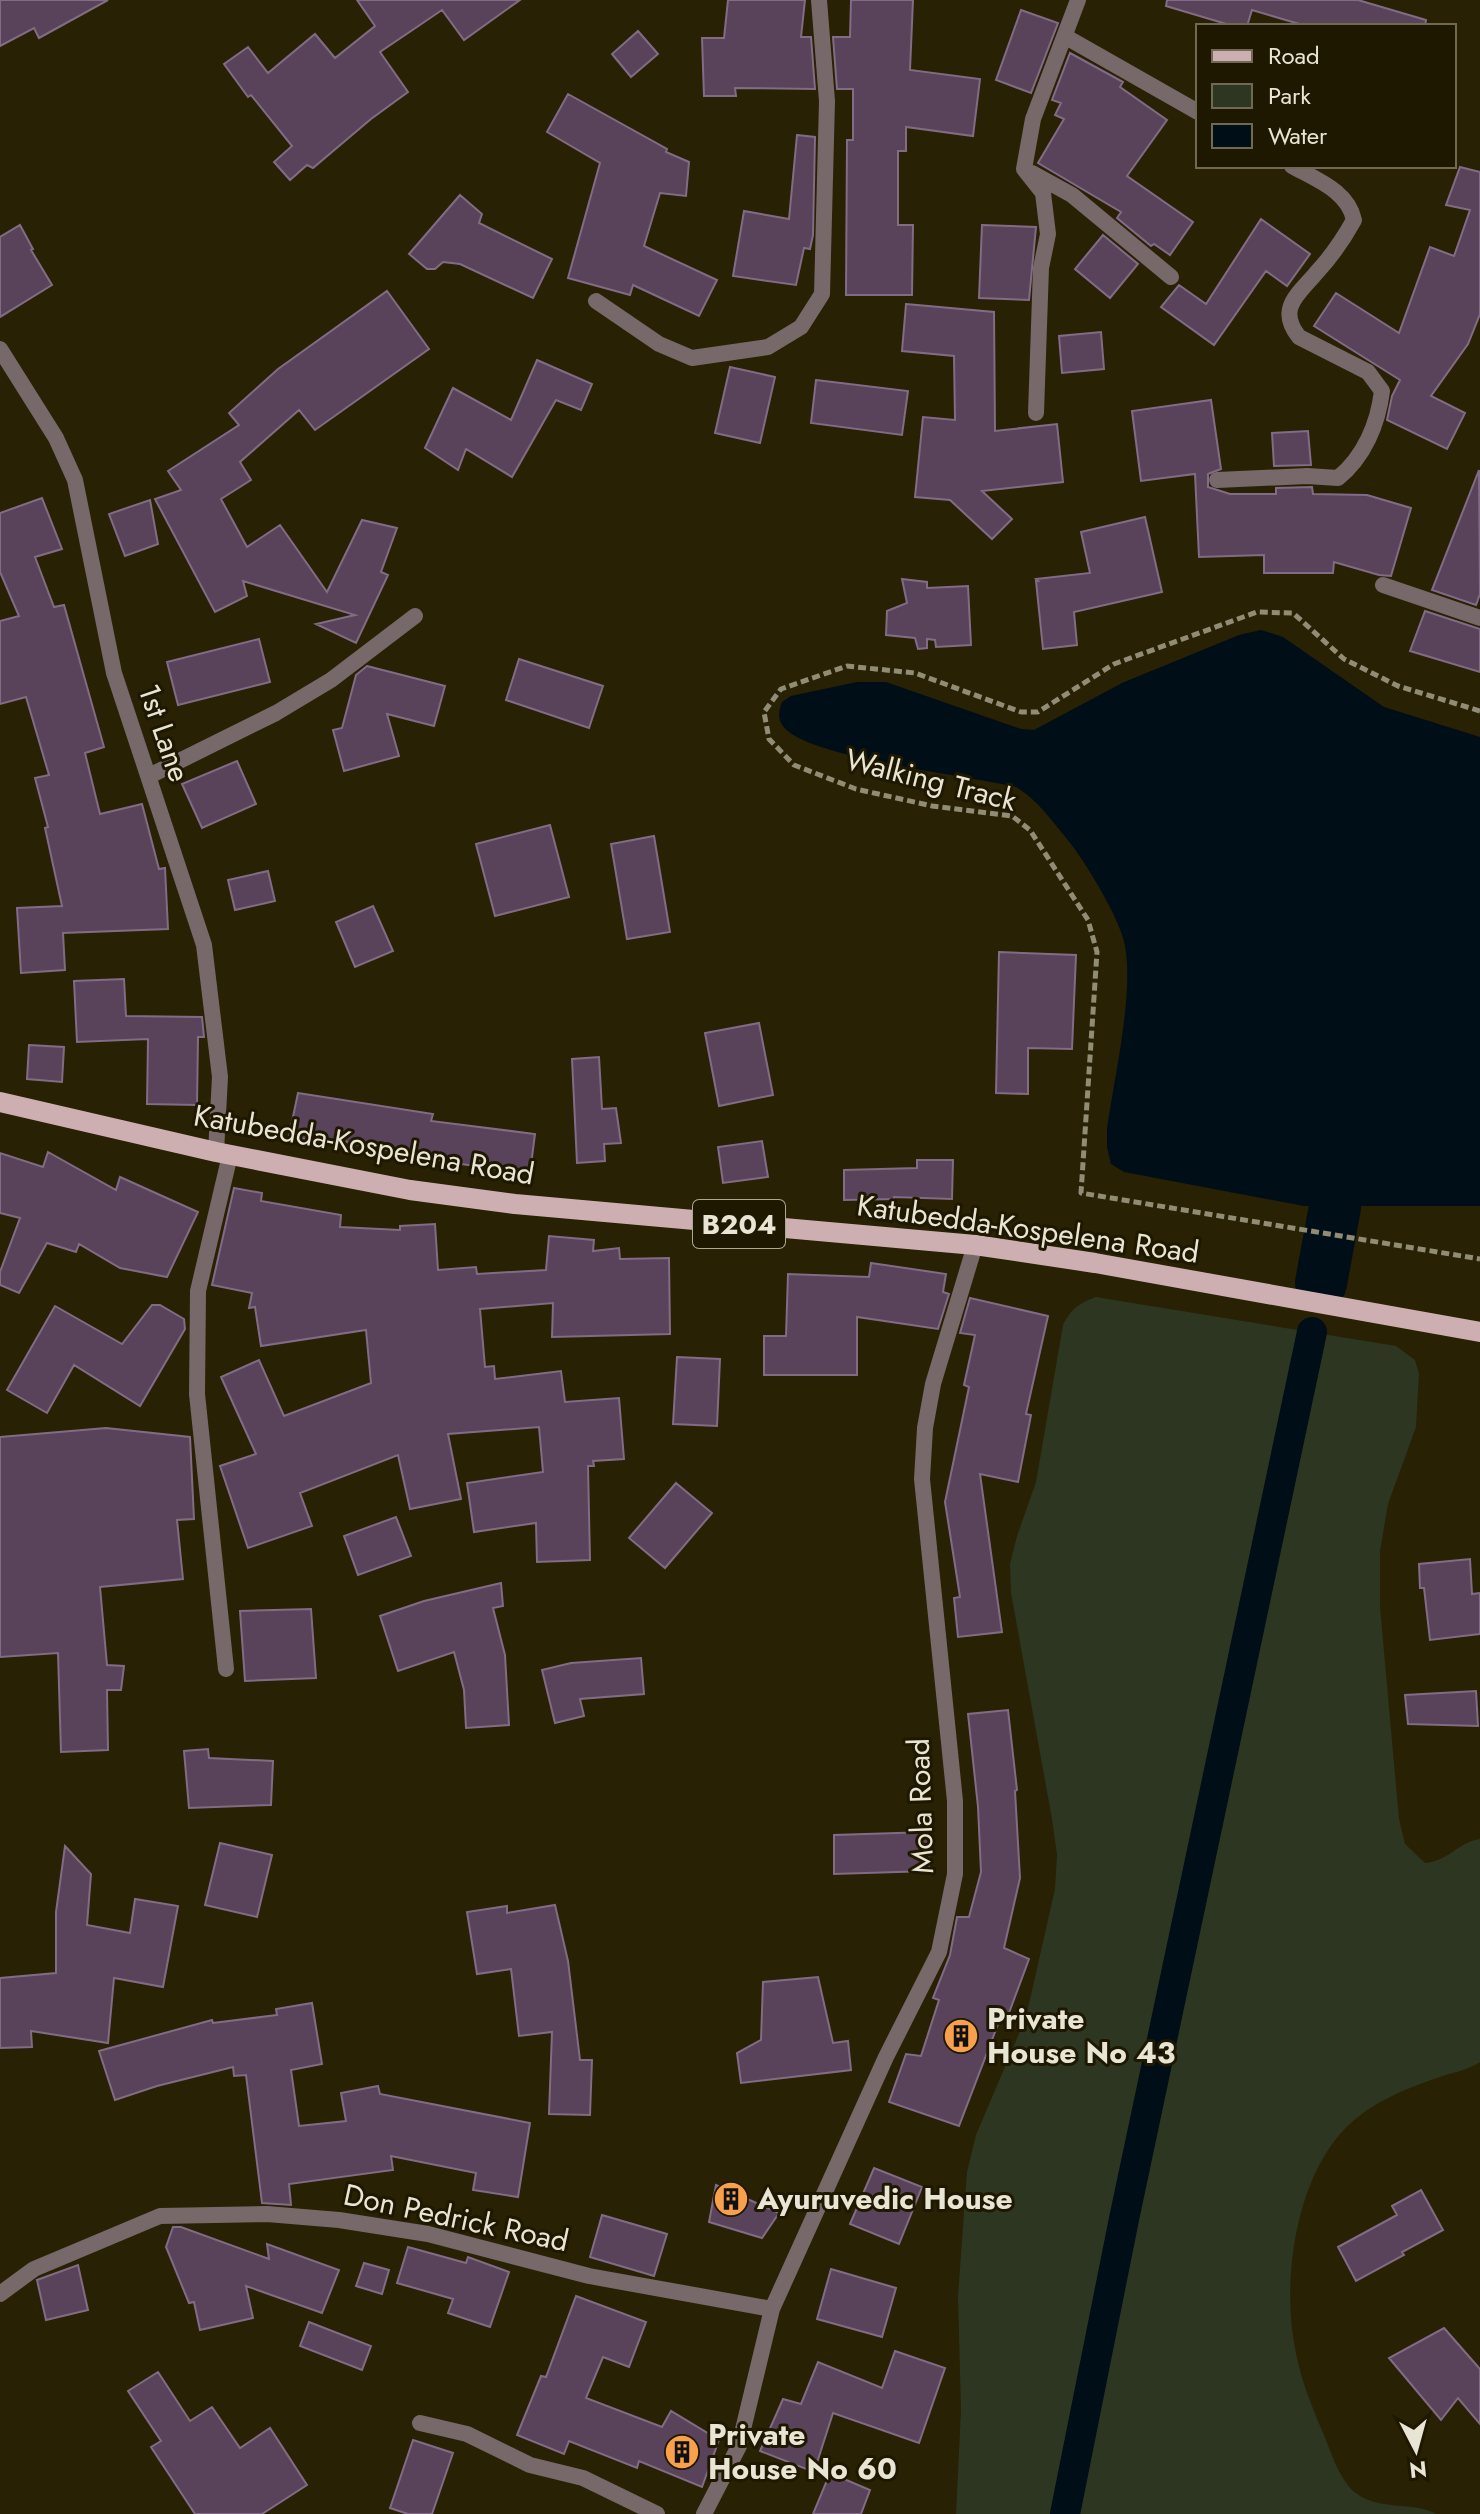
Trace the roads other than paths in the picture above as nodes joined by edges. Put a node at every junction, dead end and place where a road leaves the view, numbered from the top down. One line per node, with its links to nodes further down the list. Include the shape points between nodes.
1 (819, 0): 8 (street, via 827,101 822,294 801,327 768,347 692,358 659,344)
2 (1078, 0): 3 (street)
3 (1066, 37): 4 (street); 6 (street, via 1033,119)
4 (1196, 111)
5 (1296, 168): 11 (street, via 1351,204 1354,220 1295,296 1289,310 1292,327 1299,337 1368,372 1382,391 1379,416 1354,465 1338,478)
6 (1024, 169): 7 (street, via 1072,195); 10 (street, via 1043,193 1048,234 1041,268)
7 (1171, 277)
8 (596, 301)
9 (0, 349): 15 (street, 1st Lane, via 56,438 75,480 114,673)
10 (1036, 413)
11 (1217, 480)
12 (1383, 585): 14 (street)
13 (415, 616): 15 (street, via 331,680)
14 (1480, 618)
15 (149, 776): 17 (street, 1st Lane, via 204,945)
16 (0, 1102): 17 (main road, Katubedda-Kospelena Road / B204)
17 (223, 1153): 18 (main road, Katubedda-Kospelena Road / B204, via 410,1190 515,1204); 20 (street, 1st Lane, via 198,1291 197,1394)
18 (975, 1245): 19 (main road, Katubedda-Kospelena Road / B204); 22 (street, Mola Road, via 933,1384 922,1479 955,1801 955,1874 939,1952)
19 (1480, 1332)
20 (226, 1669)
21 (0, 2294): 22 (street, Don Pedrick Road, via 34,2269 160,2216 267,2214 428,2234 589,2276)
22 (772, 2309): 25 (street, Mola Road, via 739,2446)
23 (420, 2423): 24 (street, via 467,2434 530,2465 583,2478)
24 (657, 2514)
25 (704, 2514)

